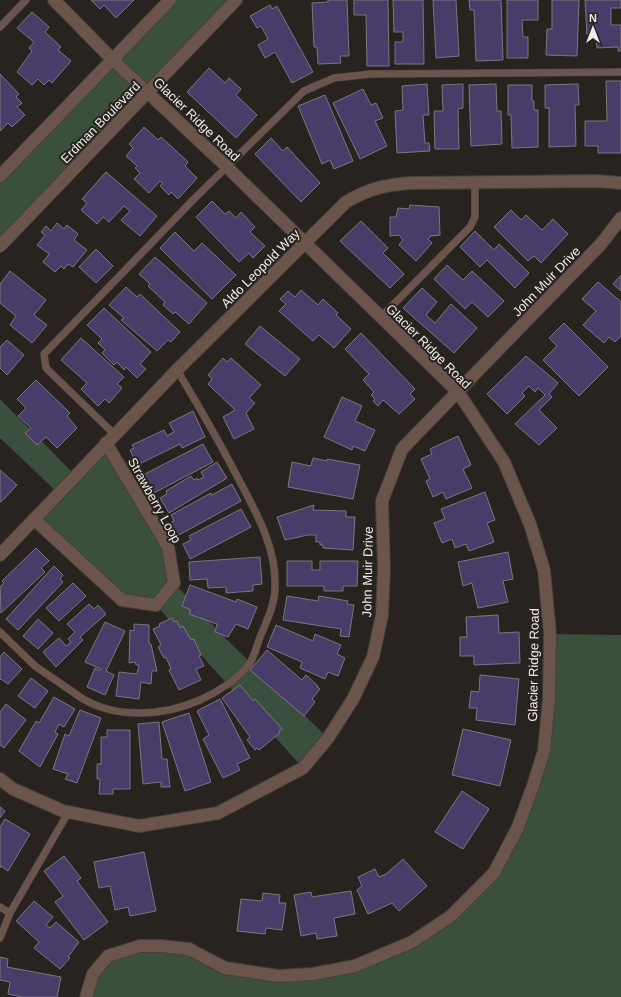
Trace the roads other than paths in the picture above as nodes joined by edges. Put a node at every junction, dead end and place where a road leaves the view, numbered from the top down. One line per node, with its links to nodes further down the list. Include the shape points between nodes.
1 (26, 0): 5 (lane)
2 (54, 0): 6 (street, Glacier Ridge Road)
3 (170, 0): 6 (street)
4 (236, 0): 8 (street, Erdman Boulevard)
5 (0, 27)
6 (113, 60): 8 (street, Glacier Ridge Road); 10 (street)
7 (621, 72): 9 (lane, via 378,74 334,78 304,91)
8 (148, 92): 9 (street, Glacier Ridge Road); 15 (street, Erdman Boulevard)
9 (228, 168): 14 (street, Glacier Ridge Road); 19 (lane, via 194,199 44,354 46,368)
10 (0, 176)
11 (475, 182): 12 (street, Aldo Leopold Way); 14 (street, Aldo Leopold Way, via 387,185 364,191 346,202); 16 (lane, via 475,217 470,227)
12 (621, 183)
13 (621, 218): 18 (street, John Muir Drive, via 601,244)
14 (304, 244): 16 (street, Glacier Ridge Road); 17 (street, Aldo Leopold Way)
15 (0, 246)
16 (381, 317): 18 (street, Glacier Ridge Road)
17 (177, 370): 19 (street, Aldo Leopold Way); 22 (lane, via 216,434 259,519 270,547 275,589 267,620 250,663 228,684 191,704 152,714 131,713 83,699 35,666)
18 (458, 392): 24 (street, John Muir Drive, via 402,449 382,501 382,615 373,657 353,699 328,738 303,768 218,812 139,826); 28 (street, Glacier Ridge Road, via 504,462 514,484 544,570 549,607 549,698 544,751 518,827 494,873 451,916 412,942 355,966 313,974 278,976 225,968 189,949 140,946 108,956 93,974)
19 (110, 439): 20 (street, Aldo Leopold Way); 20 (street, Strawberry Loop, via 168,547 174,583 156,605 122,600)
20 (34, 519): 21 (street, Aldo Leopold Way)
21 (0, 555)
22 (0, 632)
23 (0, 779): 24 (street, John Muir Drive, via 13,790)
24 (68, 812): 26 (lane)
25 (0, 907): 26 (lane)
26 (10, 913): 27 (lane)
27 (0, 938)
28 (86, 997)

